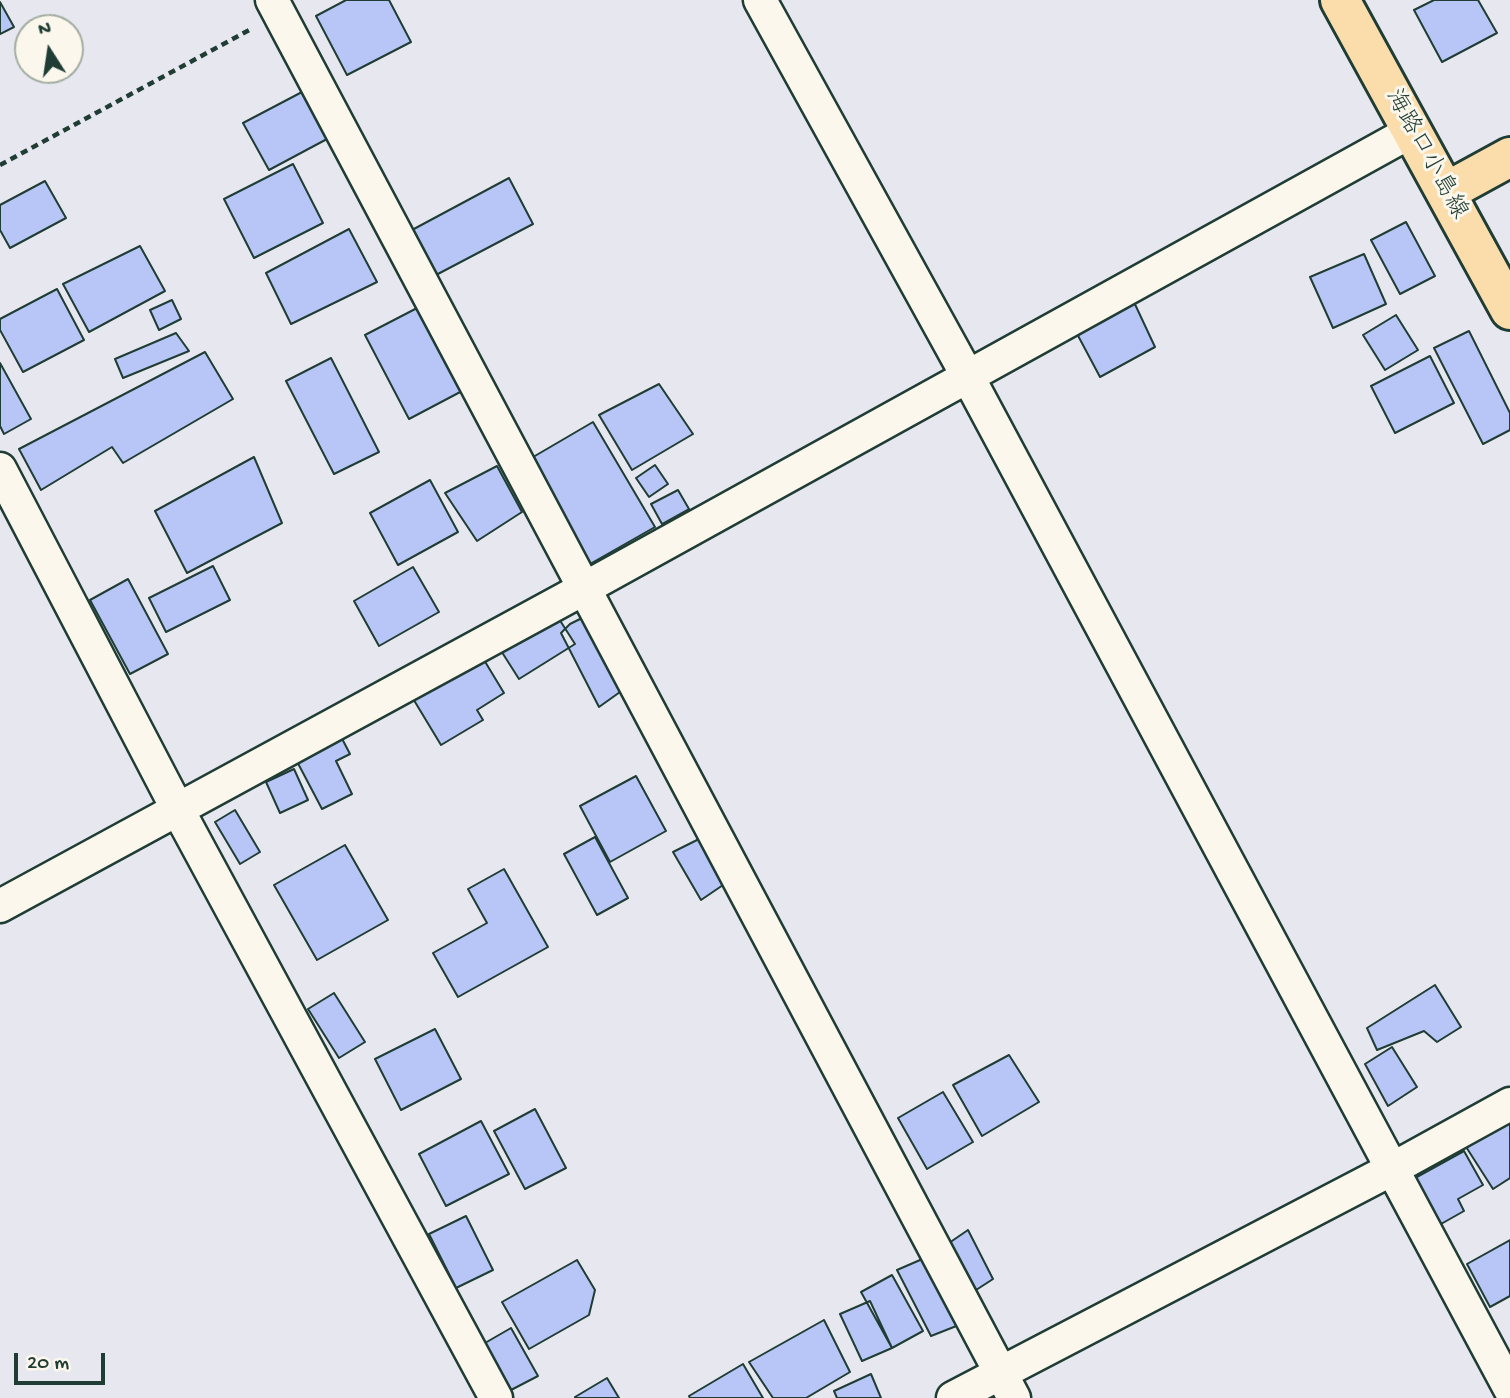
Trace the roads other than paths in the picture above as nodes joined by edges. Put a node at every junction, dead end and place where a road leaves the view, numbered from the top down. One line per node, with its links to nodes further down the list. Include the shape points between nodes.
1 (760, 0): 8 (street)
2 (1340, 0): 4 (main road, 海路口小島線)
3 (276, 7): 10 (street)
4 (1412, 131): 6 (main road, 海路口小島線); 8 (street)
5 (1510, 157): 6 (main road)
6 (1446, 192): 7 (main road, 海路口小島線)
7 (1510, 310)
8 (967, 375): 10 (street); 14 (street)
9 (0, 469): 11 (street)
10 (585, 588): 11 (street); 15 (street)
11 (178, 810): 12 (street); 17 (street)
12 (0, 906)
13 (1510, 1104): 14 (street)
14 (1392, 1169): 15 (street); 16 (street)
15 (1008, 1385): 18 (street)
16 (1510, 1389)
17 (496, 1398)
18 (953, 1398)

